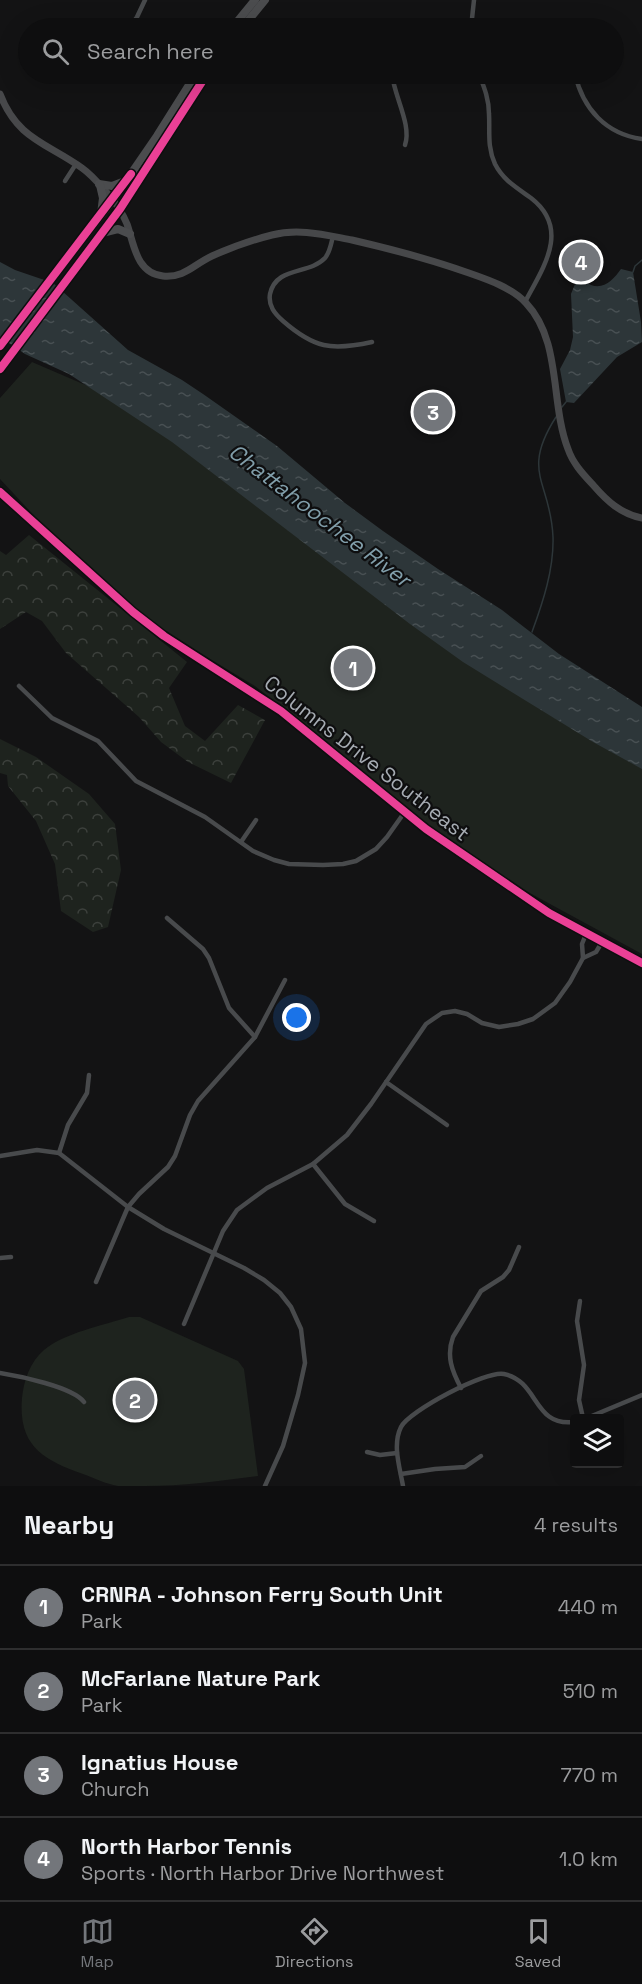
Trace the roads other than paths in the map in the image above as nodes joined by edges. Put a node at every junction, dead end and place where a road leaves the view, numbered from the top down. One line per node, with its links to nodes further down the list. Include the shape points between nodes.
1 (145, 0): 5 (street)
2 (255, 0): 6 (main road)
3 (265, 0): 7 (main road)
4 (474, 0): 8 (street)
5 (136, 18)
6 (240, 18)
7 (250, 18)
8 (472, 18)
9 (189, 84): 18 (main road)
10 (201, 84): 22 (main road)
11 (394, 84): 16 (street, via 408,131)
12 (483, 84): 27 (street, via 488,99 489,144 495,163 508,181 540,206 551,229 549,256)
13 (578, 84): 15 (street, via 582,96 602,122 617,132)
14 (0, 94): 17 (street, via 20,128)
15 (642, 139)
16 (405, 145)
17 (76, 164): 19 (street); 20 (street)
18 (127, 180): 20 (main road, via 112,186); 21 (main road)
19 (65, 181)
20 (99, 185): 21 (street); 23 (main road, via 103,198)
21 (113, 200): 22 (street); 23 (main road)
22 (120, 209): 24 (main road); 25 (street)
23 (100, 215): 29 (main road)
24 (101, 233): 25 (main road, via 118,229); 30 (main road)
25 (130, 234): 26 (street, via 141,264 164,276 185,273 214,255 270,235 300,231)
26 (333, 236): 27 (street, via 440,263 492,281); 28 (street, via 322,261 278,279 270,293 271,308 311,342 354,346)
27 (525, 302): 32 (street, via 547,342 564,437 572,459 603,497)
28 (372, 342)
29 (0, 346)
30 (0, 369)
31 (0, 492): 34 (street, Columns Drive Southeast, via 133,612 281,711)
32 (642, 518)
33 (19, 686): 36 (street, via 52,718 104,746 136,781 205,817)
34 (404, 813): 36 (street, via 376,849 343,864 283,862); 38 (street, Columns Drive Southeast, via 536,905)
35 (256, 820): 36 (street)
36 (241, 842)
37 (167, 918): 43 (street, via 203,949 229,1008)
38 (586, 934): 39 (street, Columns Drive Southeast); 40 (street)
39 (602, 942): 40 (street, via 596,952); 41 (street, Columns Drive Southeast)
40 (583, 958): 45 (street, via 555,1003 533,1019 499,1027 462,1012 437,1016 426,1024)
41 (642, 963)
42 (285, 980): 43 (street)
43 (255, 1037): 50 (street, via 198,1101 168,1167)
44 (89, 1075): 47 (street, via 87,1093 68,1125)
45 (386, 1082): 46 (street); 49 (street, via 347,1135)
46 (447, 1125)
47 (59, 1154): 48 (street, via 37,1150); 50 (street)
48 (0, 1156)
49 (313, 1164): 51 (street, via 345,1204); 53 (street, via 245,1203 230,1219)
50 (128, 1207): 53 (street); 56 (street)
51 (374, 1221)
52 (519, 1247): 60 (street, via 509,1270 481,1291 453,1337 449,1361)
53 (214, 1254): 58 (street); 70 (street, via 264,1280 280,1293 301,1329 305,1363 298,1395 283,1446)
54 (11, 1257): 55 (street)
55 (0, 1258)
56 (96, 1282)
57 (580, 1300): 63 (street, via 577,1320 584,1365 579,1400)
58 (184, 1324)
59 (0, 1373): 62 (street, via 52,1386)
60 (461, 1388): 65 (street, via 492,1374 511,1376 523,1383 549,1418); 67 (street, via 417,1410 405,1421 400,1428)
61 (642, 1395): 64 (street)
62 (84, 1402)
63 (583, 1414)
64 (597, 1414)
65 (570, 1422)
66 (367, 1452): 67 (street)
67 (397, 1453): 69 (street)
68 (482, 1456): 69 (street, via 465,1467)
69 (401, 1474): 71 (street)
70 (265, 1486)
71 (403, 1486)

